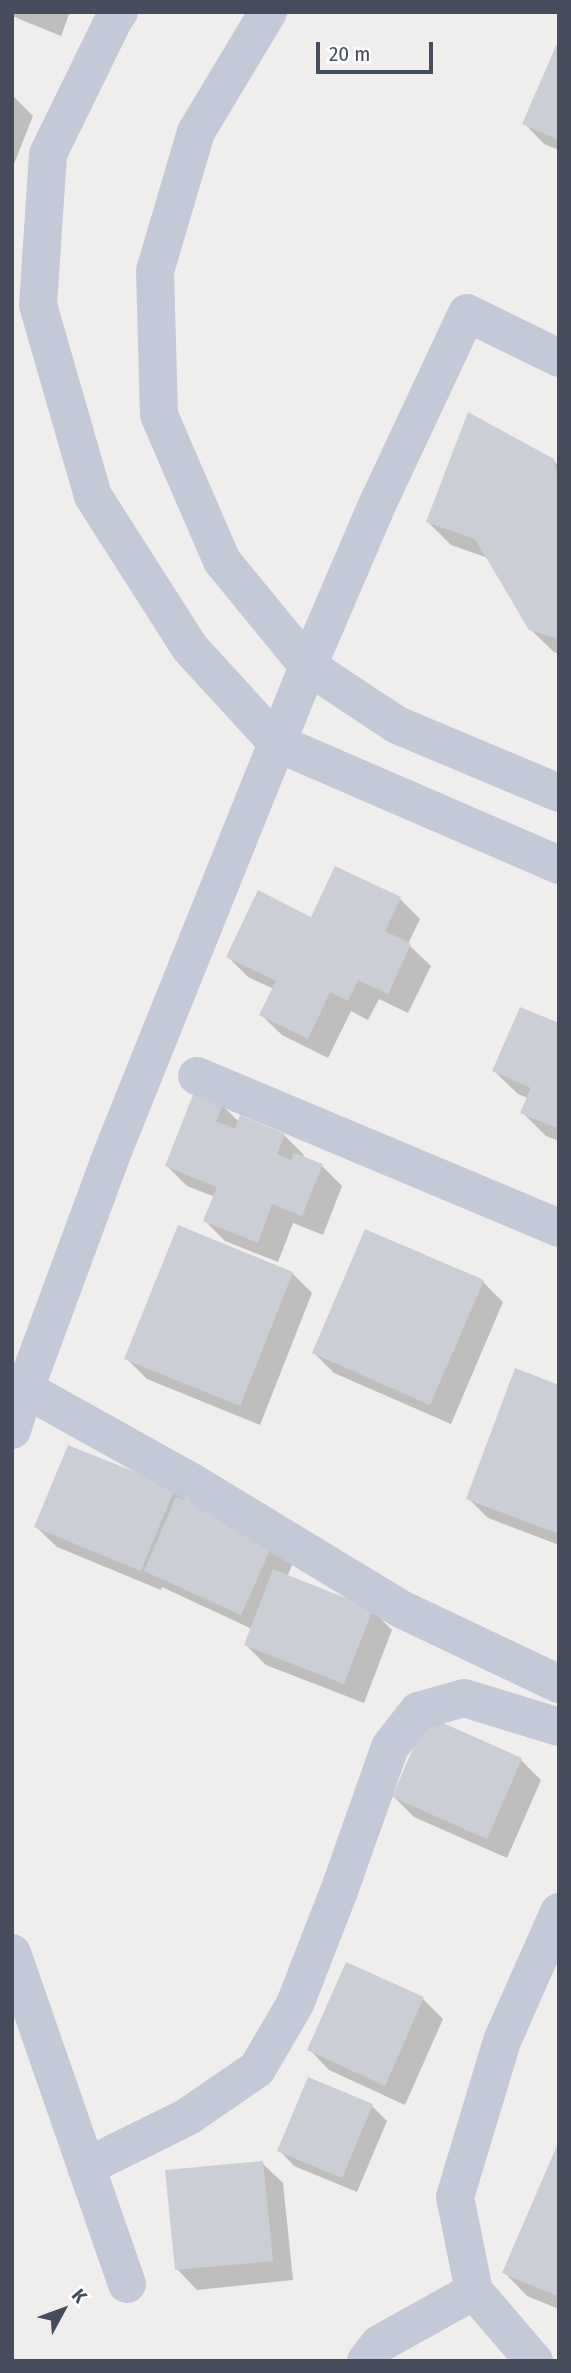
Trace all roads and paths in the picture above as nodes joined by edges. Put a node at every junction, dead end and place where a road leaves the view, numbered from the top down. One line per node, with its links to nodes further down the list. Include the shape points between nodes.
1 (119, 12): 5 (street, via 48,154 38,304 93,496 190,648)
2 (268, 12): 4 (street, via 196,132 155,271 159,415 222,561)
3 (559, 358): 4 (street, via 467,313)
4 (308, 666): 5 (street); 6 (street, via 397,725)
5 (277, 743): 7 (street); 10 (street, via 113,1151)
6 (559, 793)
7 (559, 865)
8 (197, 1076): 9 (street)
9 (559, 1228)
10 (25, 1389): 11 (street); 12 (street, via 190,1481 401,1609)
11 (12, 1430)
12 (559, 1684)
13 (559, 1727): 16 (street, via 464,1698 418,1711 390,1747 295,2004 257,2069 187,2117)
14 (559, 1912): 18 (street, via 502,2041 455,2197)
15 (12, 1953): 16 (street)
16 (86, 2167): 17 (street)
17 (127, 2284)
18 (474, 2291): 19 (street, via 379,2344); 20 (street)
19 (366, 2361)
20 (534, 2361)

